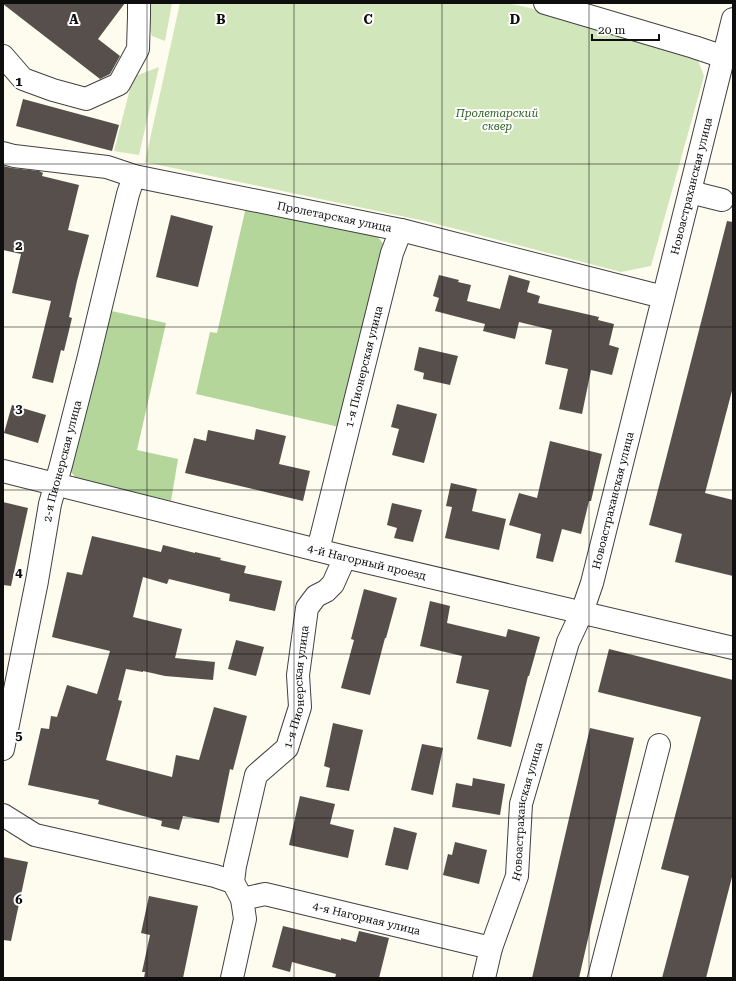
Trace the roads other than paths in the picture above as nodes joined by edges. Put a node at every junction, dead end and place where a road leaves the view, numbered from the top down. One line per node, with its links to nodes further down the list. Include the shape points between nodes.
1 (139, 3): 4 (street, via 138,49 119,84 86,99 22,78)
2 (545, 3): 5 (street)
3 (733, 19): 5 (street, Новоастраханская улица)
4 (3, 56)
5 (724, 57): 8 (street, Новоастраханская улица)
6 (3, 153): 7 (street, Пролетарская улица, via 107,167)
7 (134, 176): 10 (street, Пролетарская улица); 13 (street, 2-я Пионерская улица)
8 (690, 192): 9 (street); 11 (street, Новоастраханская улица)
9 (722, 200)
10 (401, 230): 11 (street, Пролетарская улица); 14 (street, 1-я Пионерская улица, via 392,253)
11 (663, 297): 16 (street, Новоастраханская улица, via 592,583)
12 (3, 470): 13 (street, 4-й Нагорный проезд)
13 (56, 483): 14 (street, 4-й Нагорный проезд); 19 (street, 2-я Пионерская улица)
14 (318, 550): 15 (street, 4-й Нагорный проезд)
15 (344, 557): 16 (street, 4-й Нагорный проезд); 21 (street, 1-я Пионерская улица, via 333,584 316,596 307,608 298,675 300,707 287,748 256,775 235,866)
16 (582, 612): 17 (street, 4-й Нагорный проезд); 22 (street, Новоастраханская улица, via 568,642 521,804 517,876)
17 (733, 648)
18 (659, 745): 25 (street)
19 (3, 749)
20 (3, 815): 21 (street, 4-я Нагорная улица, via 35,835 207,874)
21 (238, 890): 22 (street, 4-я Нагорная улица, via 265,894); 23 (street, 1-я Пионерская улица, via 246,919)
22 (491, 948): 24 (street, Новоастраханская улица)
23 (232, 978)
24 (484, 978)
25 (599, 978)

